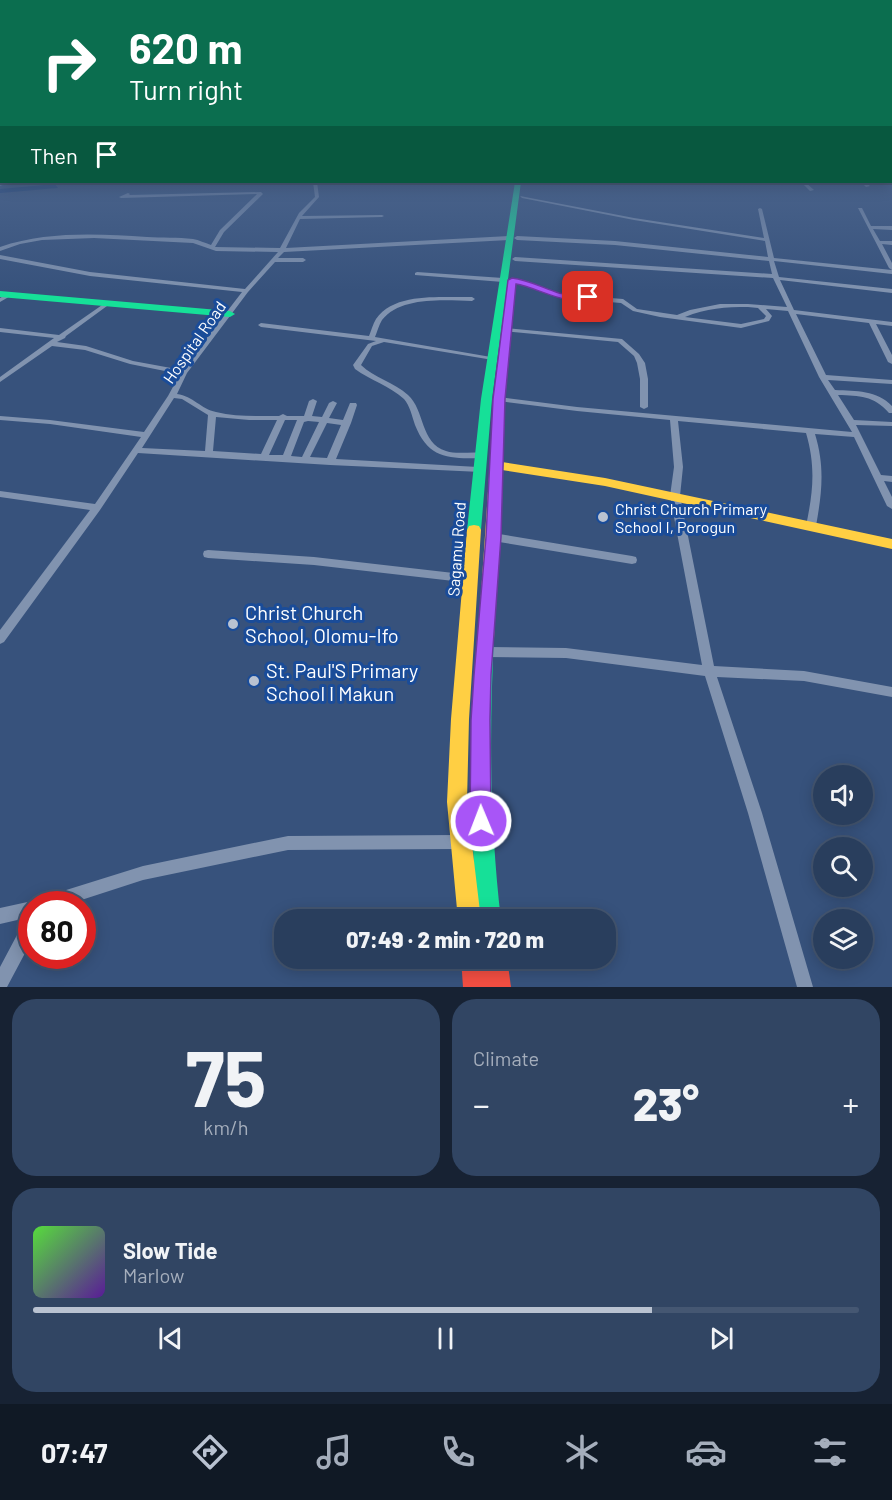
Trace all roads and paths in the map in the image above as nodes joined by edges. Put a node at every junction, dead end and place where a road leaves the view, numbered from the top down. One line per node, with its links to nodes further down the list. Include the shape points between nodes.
1 (256, 199): 16 (street, via 222,231)
2 (315, 199): 9 (street, Hospital Road)
3 (516, 199): 12 (main road, Sagamu Road)
4 (522, 199): 12 (main road, Sagamu Road)
5 (532, 199): 13 (street)
6 (760, 209): 13 (street)
7 (860, 209): 10 (street)
8 (382, 216): 9 (street)
9 (298, 218): 18 (street, Hospital Road)
10 (870, 227): 11 (street); 14 (street)
11 (892, 228)
12 (513, 238): 18 (street); 20 (main road, Sagamu Road); 23 (street, via 615,243); 28 (main road, Sagamu Road)
13 (768, 240): 23 (street)
14 (878, 242): 15 (street); 24 (street)
15 (892, 243)
16 (212, 248): 17 (street, via 194,241 91,237 26,241); 18 (street)
17 (0, 249)
18 (282, 250): 21 (street, Hospital Road)
19 (0, 256): 29 (street, via 90,274)
20 (515, 259): 27 (street); 28 (main road, Sagamu Road)
21 (272, 260): 22 (street); 29 (street, Hospital Road)
22 (303, 260)
23 (773, 260): 25 (street); 27 (street)
24 (892, 268)
25 (892, 273)
26 (417, 274): 28 (street)
27 (776, 277): 30 (street); 35 (street)
28 (507, 280): 37 (street, via 560,296 618,300 635,310); 42 (main road, Sagamu Road); 46 (main road, Sagamu Road)
29 (246, 291): 36 (street, Hospital Road)
30 (892, 291)
31 (3, 296): 33 (main road)
32 (472, 299): 44 (street, via 423,299 401,304 380,318)
33 (105, 305): 36 (main road); 43 (street)
34 (760, 306): 35 (street); 37 (street, via 733,304 698,309); 37 (street, via 769,316 767,320 741,326)
35 (792, 310): 38 (street); 49 (street)
36 (230, 314): 48 (street, Hospital Road)
37 (678, 317)
38 (872, 323): 39 (street); 47 (street)
39 (892, 324)
40 (261, 325): 44 (street)
41 (0, 330): 43 (street)
42 (505, 330): 54 (main road, Sagamu Road); 58 (street, via 620,340 641,363)
43 (63, 338): 45 (street)
44 (369, 340): 46 (street); 77 (street, via 358,368 405,396 413,405 430,447 453,456)
45 (54, 344): 48 (street, via 86,348 132,363); 50 (street)
46 (491, 359): 69 (main road, Sagamu Road)
47 (892, 362)
48 (184, 373): 53 (street, Hospital Road)
49 (823, 378): 51 (street); 52 (street)
50 (0, 380)
51 (892, 382)
52 (832, 392): 59 (street, via 873,395); 66 (street)
53 (172, 396): 60 (street, via 184,397); 72 (street, Hospital Road)
54 (499, 399): 64 (street); 70 (main road, Sagamu Road)
55 (313, 401): 63 (street)
56 (333, 403): 65 (street)
57 (353, 405): 67 (street)
58 (644, 407)
59 (892, 411)
60 (212, 414): 61 (street); 75 (street)
61 (283, 417): 63 (street); 76 (street)
62 (0, 418): 72 (street)
63 (307, 418): 65 (street); 78 (street, via 301,421)
64 (674, 419): 71 (street); 86 (street, via 680,474)
65 (325, 421): 67 (street); 79 (street)
66 (851, 422): 68 (street); 73 (street)
67 (347, 423): 80 (street)
68 (892, 424)
69 (483, 430): 70 (main road); 77 (main road, Sagamu Road)
70 (498, 430): 81 (main road, Sagamu Road)
71 (810, 431): 73 (street); 89 (street, via 818,457 818,488)
72 (146, 435): 74 (street, Hospital Road)
73 (857, 435): 83 (street)
74 (136, 450): 75 (street); 88 (street, Hospital Road)
75 (209, 453): 76 (street)
76 (265, 455): 78 (street)
77 (480, 455): 82 (main road, Sagamu Road)
78 (286, 459): 79 (street)
79 (304, 460): 80 (street)
80 (330, 462): 82 (street)
81 (497, 465): 86 (main road); 90 (main road, Sagamu Road)
82 (478, 470): 94 (main road, Sagamu Road)
83 (878, 478): 84 (street); 87 (street)
84 (892, 479)
85 (0, 494): 88 (street)
86 (675, 496): 89 (main road); 97 (street)
87 (892, 506)
88 (97, 508): 95 (street, Hospital Road)
89 (811, 526): 91 (main road)
90 (493, 537): 93 (street); 96 (main road, Sagamu Road)
91 (892, 544)
92 (208, 554): 94 (street, via 314,561)
93 (632, 560)
94 (471, 579): 99 (main road, Sagamu Road, via 457,802)
95 (1, 637)
96 (484, 652): 97 (street, via 566,653); 102 (main road, Sagamu Road, via 480,803)
97 (709, 671): 98 (street, via 804,676); 111 (street)
98 (892, 692)
99 (464, 842): 100 (street, via 288,843 143,873); 101 (main road, Sagamu Road)
100 (87, 891)
101 (469, 909)
102 (489, 909)
103 (18, 912): 104 (street)
104 (0, 916)
105 (18, 950): 108 (street)
106 (474, 969): 109 (main road)
107 (497, 969): 110 (main road)
108 (0, 984)
109 (475, 987)
110 (499, 987)
111 (805, 987)

